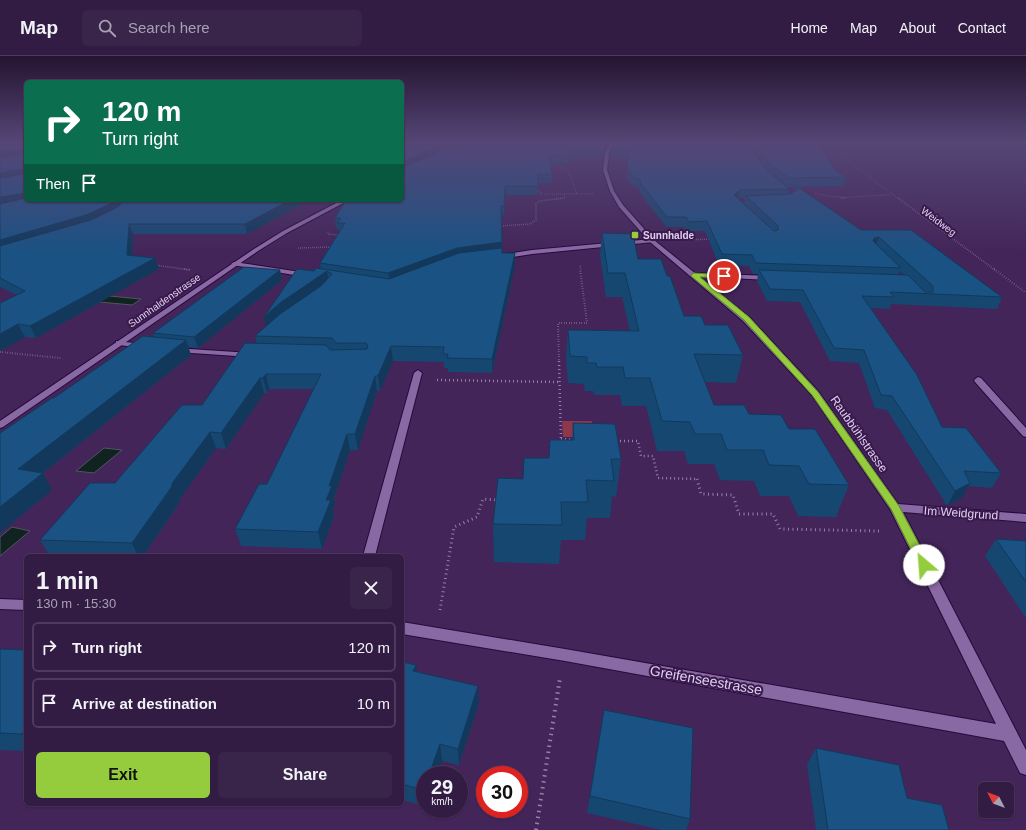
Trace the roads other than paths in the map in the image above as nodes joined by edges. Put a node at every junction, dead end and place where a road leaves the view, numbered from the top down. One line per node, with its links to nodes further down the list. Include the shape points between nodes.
1 (608, 179): 3 (street, Raubbühlstrasse, via 621,206)
2 (342, 202): 5 (street, Sunnhaldenstrasse, via 285,232)
3 (652, 241): 4 (street, via 564,248); 6 (street, Raubbühlstrasse)
4 (492, 258)
5 (234, 264): 7 (street); 9 (street, Sunnhaldenstrasse)
6 (694, 275): 8 (street); 19 (street, Raubbühlstrasse, via 746,319 815,393)
7 (313, 276)
8 (780, 278)
9 (120, 343): 10 (street); 17 (street, Sunnhaldenstrasse)
10 (149, 346)
11 (257, 346): 13 (street)
12 (171, 349): 13 (street)
13 (247, 355): 14 (street)
14 (262, 356)
15 (418, 373): 21 (street)
16 (978, 380): 18 (street)
17 (0, 425)
18 (1026, 434)
19 (895, 508): 20 (street, Im Weidgrund); 25 (street, Raubbühlstrasse)
20 (1026, 518)
21 (370, 554)
22 (0, 604): 23 (street)
23 (24, 605)
24 (404, 628): 25 (street, Greifenseestrasse)
25 (1010, 734): 26 (street, Raubbühlstrasse)
26 (1026, 767)

